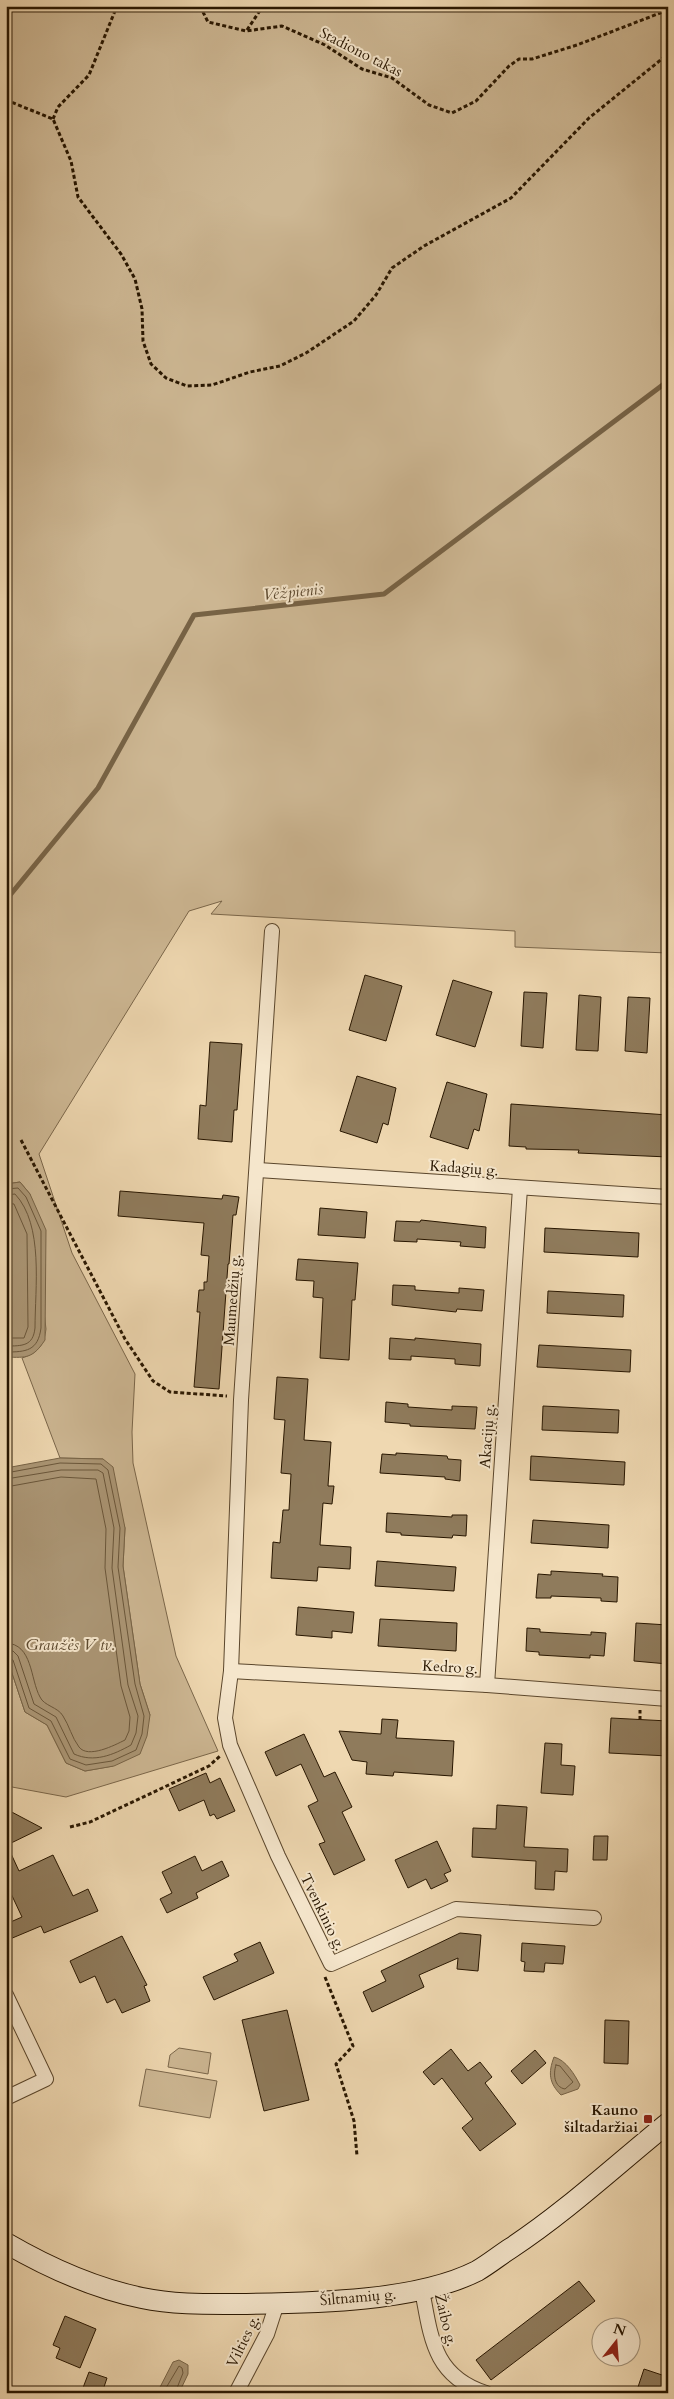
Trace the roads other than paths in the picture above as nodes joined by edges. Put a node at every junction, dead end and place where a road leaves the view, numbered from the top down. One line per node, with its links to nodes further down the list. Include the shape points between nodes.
1 (272, 932): 2 (street, Maumedžių g.)
2 (258, 1170): 3 (street, Kadagių g.); 5 (street, Maumedžių g., via 242,1400)
3 (520, 1188): 4 (street, Kadagių g.); 6 (street, Akacijų g.)
4 (668, 1197)
5 (231, 1671): 6 (street, Kedro g.); 8 (street, Tvenkinio g., via 225,1718 230,1745 278,1856 331,1964 456,1909)
6 (486, 1685): 7 (street, Kedro g.)
7 (668, 1699)
8 (594, 1918)
9 (6, 1995): 10 (street, via 46,2079)
10 (6, 2098)
11 (668, 2123): 13 (main road, Šiltnamių g., via 534,2233 476,2271)
12 (6, 2243): 14 (main road, Šiltnamių g., via 66,2275 144,2299 190,2303)
13 (422, 2290): 14 (main road, Šiltnamių g., via 354,2299); 16 (street, Žaibo g., via 436,2353 445,2367 460,2380)
14 (277, 2303): 15 (street, Vilties g., via 267,2334)
15 (236, 2393)
16 (486, 2393)

